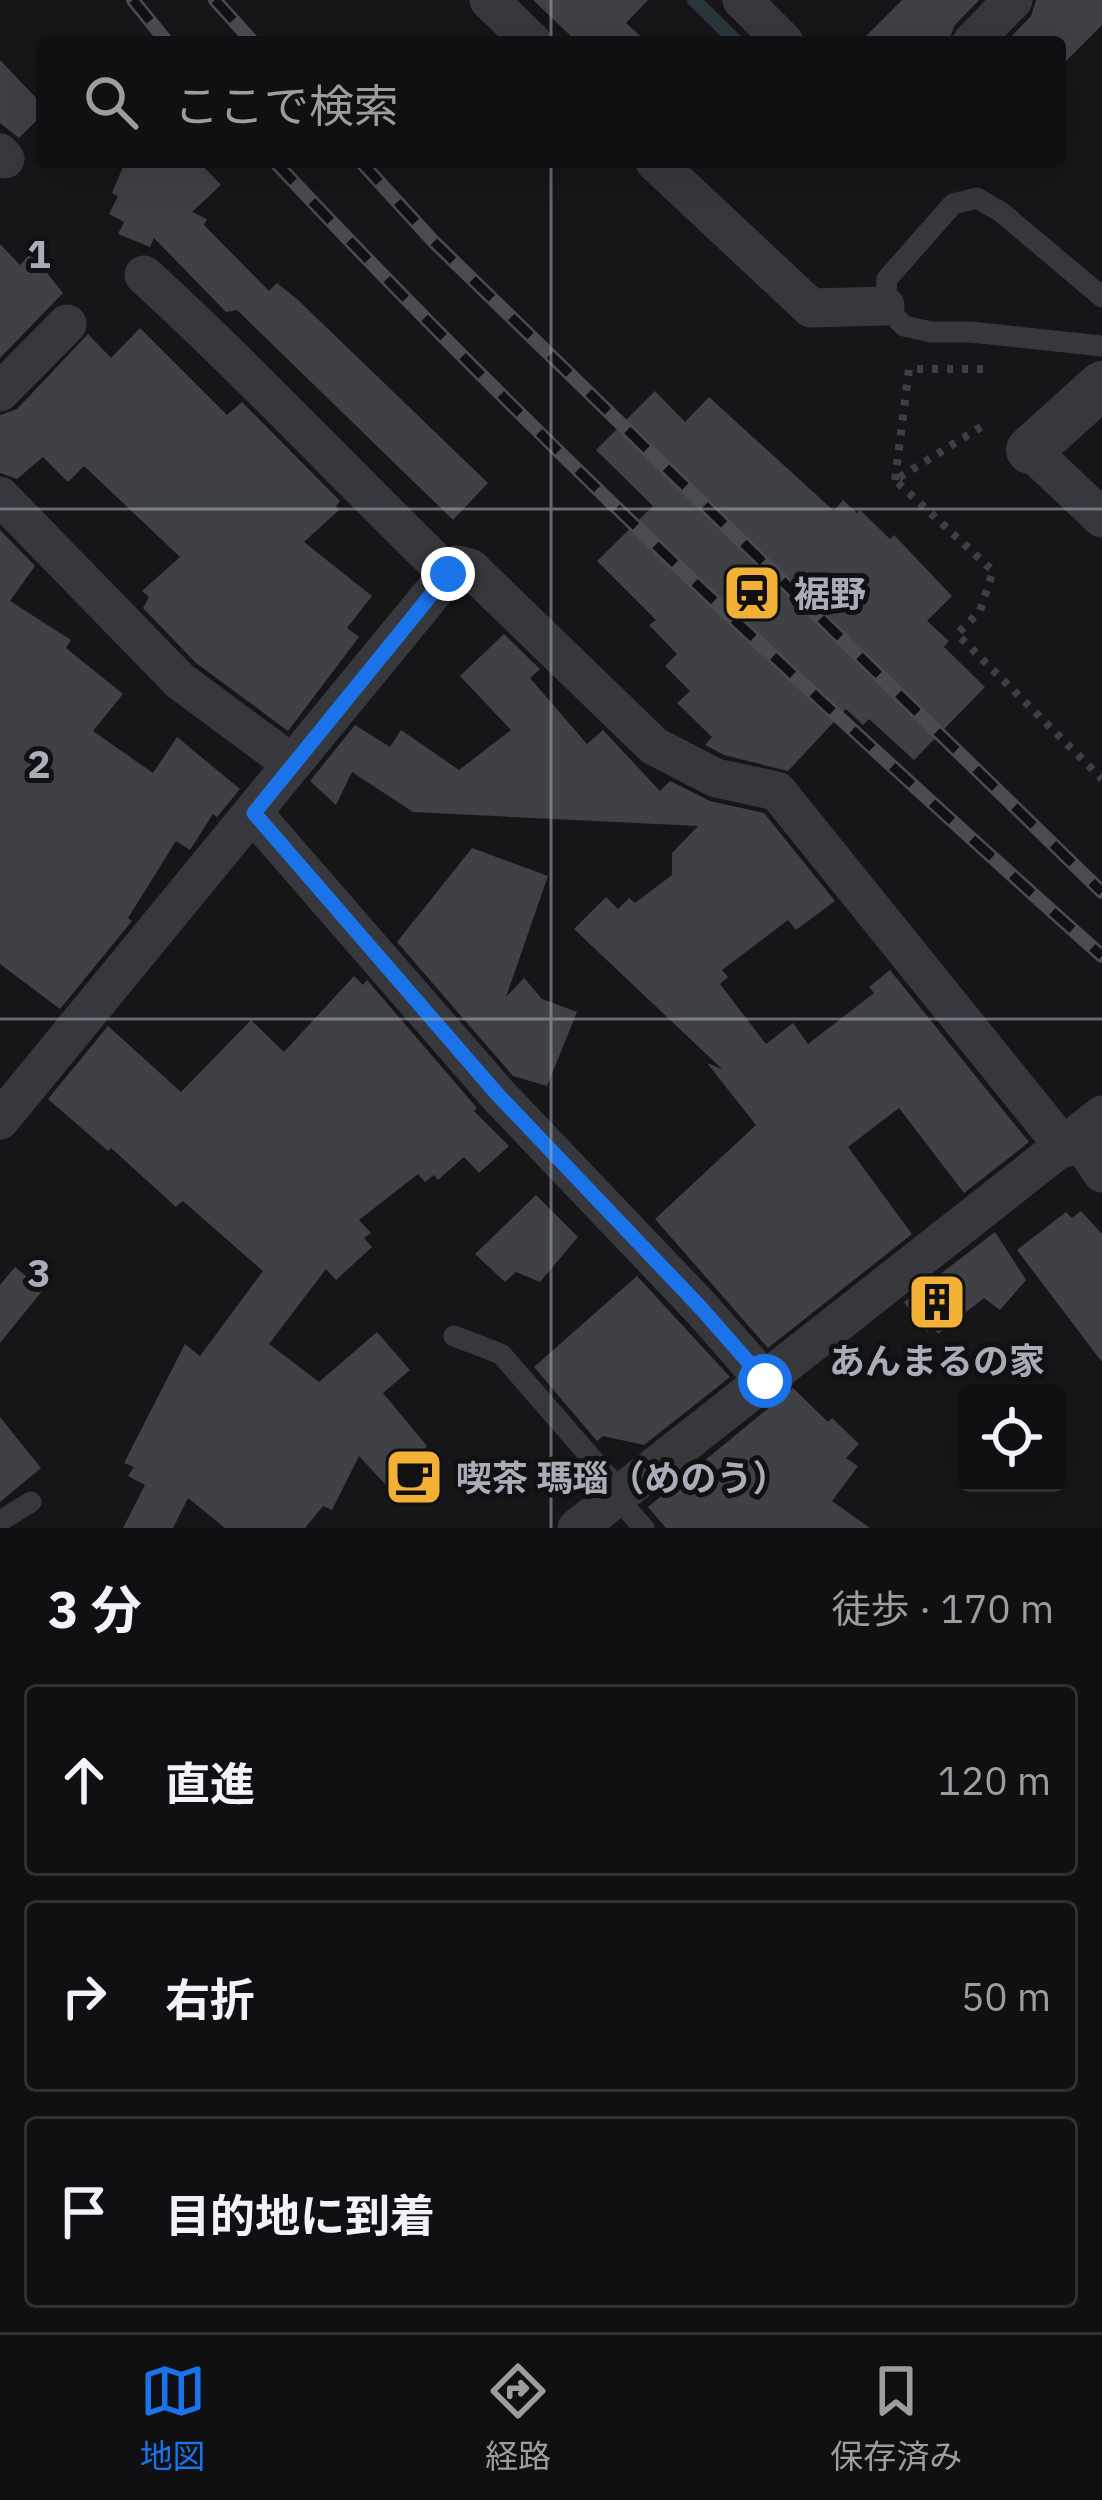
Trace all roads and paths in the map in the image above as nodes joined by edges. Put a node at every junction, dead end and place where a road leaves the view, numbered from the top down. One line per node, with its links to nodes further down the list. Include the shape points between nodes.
1 (489, 0): 3 (street)
2 (1013, 0): 4 (street)
3 (526, 36)
4 (978, 36)
5 (661, 168): 8 (street, via 811,308)
6 (145, 275): 19 (street)
7 (1102, 297): 8 (lane, via 977,198 953,204 887,279)
8 (885, 307): 10 (lane, via 904,326 931,332)
9 (68, 324): 13 (street)
10 (1102, 346)
11 (1004, 369): 16 (path, via 908,369)
12 (1102, 385): 15 (street)
13 (0, 392)
14 (981, 427): 16 (path)
15 (1030, 450): 18 (street)
16 (895, 480): 21 (path, via 993,571 980,611 957,634)
17 (0, 496): 20 (street, via 179,681)
18 (1102, 518)
19 (448, 574): 20 (street); 24 (street, via 470,568 654,746 716,778 777,790)
20 (291, 763): 22 (street)
21 (1102, 779)
22 (254, 813): 23 (street); 27 (street, via 498,1095)
23 (0, 1120)
24 (1082, 1133): 25 (street); 27 (street)
25 (1102, 1173)
26 (454, 1336): 28 (lane, via 501,1354)
27 (765, 1381): 28 (street)
28 (618, 1494): 31 (street); 32 (lane)
29 (31, 1502): 30 (lane)
30 (0, 1521)
31 (578, 1528)
32 (644, 1528)

